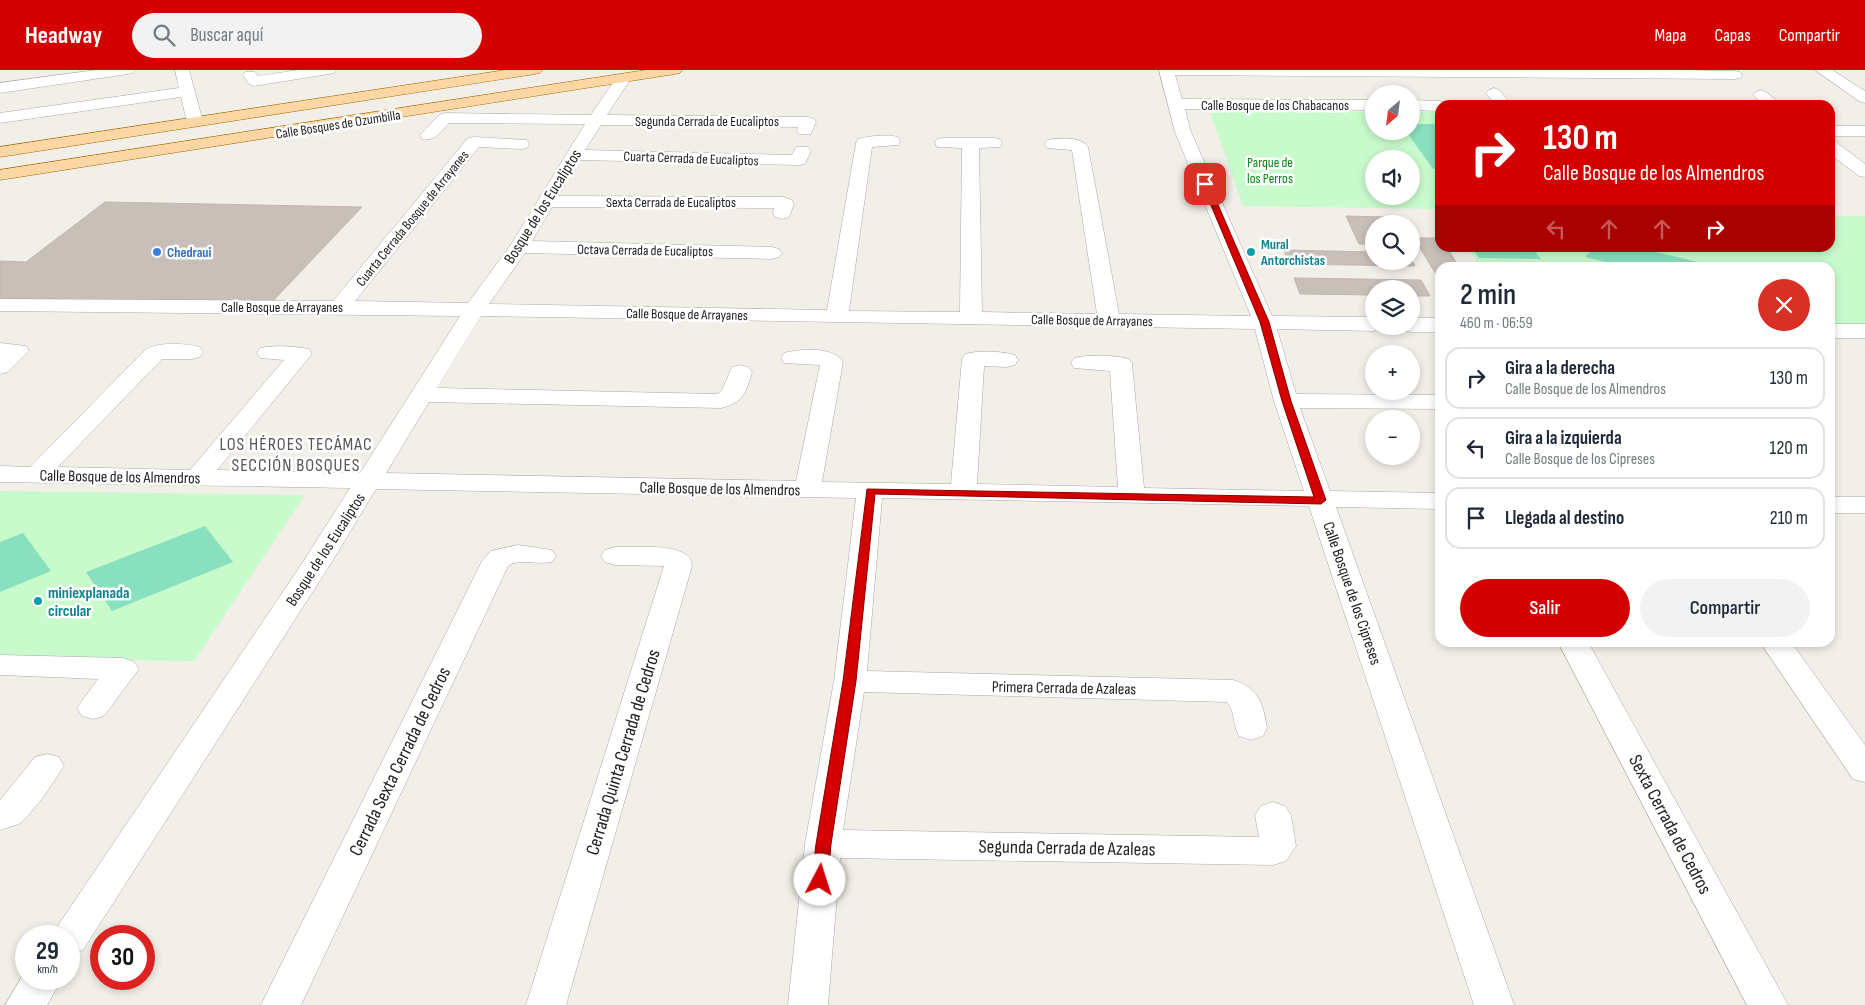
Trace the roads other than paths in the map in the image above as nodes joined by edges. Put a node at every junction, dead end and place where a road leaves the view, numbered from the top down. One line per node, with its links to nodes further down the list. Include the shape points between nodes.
1 (128, 70): 13 (street)
2 (182, 70): 14 (street)
3 (329, 70): 10 (street, via 254,81)
4 (536, 70): 9 (main road, Calle Bosques de Ozumbilla)
5 (675, 70): 12 (main road, Calle Bosques de Ozumbilla)
6 (1166, 70): 8 (street); 19 (street, Calle Bosque de los Cipreses)
7 (1822, 70): 17 (street)
8 (1474, 71): 11 (street); 15 (street)
9 (511, 72): 25 (main road, Calle Bosques de Ozumbilla)
10 (250, 75)
11 (1736, 76)
12 (623, 78): 24 (street, Bosque de los Eucaliptos); 42 (main road, Calle Bosques de Ozumbilla)
13 (0, 88)
14 (187, 91): 23 (street); 25 (street)
15 (1496, 95)
16 (1760, 95): 18 (street)
17 (1865, 98)
18 (1767, 100)
19 (1176, 104): 20 (street, Calle Bosque de los Chabacanos); 56 (street, Calle Bosque de los Cipreses, via 1183,132)
20 (1365, 105)
21 (1420, 106): 22 (street)
22 (1435, 106)
23 (0, 118)
24 (596, 120): 27 (street, Segunda Cerrada de Eucaliptos, via 808,122); 30 (street, via 445,118); 41 (street, Bosque de los Eucaliptos)
25 (195, 122): 26 (main road, Calle Bosques de Ozumbilla)
26 (144, 131): 32 (main road, Calle Bosques de Ozumbilla); 42 (main road, via 109,146 108,151)
27 (805, 131)
28 (1835, 131): 29 (street)
29 (1865, 131)
30 (428, 135)
31 (892, 141): 53 (street, via 864,143)
32 (69, 142): 40 (main road, Calle Bosques de Ozumbilla); 43 (main road, via 83,148 84,152)
33 (943, 142): 34 (street)
34 (970, 143): 35 (street); 54 (street)
35 (994, 143)
36 (521, 144): 51 (street, Cuarta Cerrada Bosque de Arrayanes, via 474,142)
37 (1053, 144): 55 (street, via 1080,147)
38 (1835, 150): 44 (street)
39 (802, 151): 41 (street, Cuarta Cerrada de Eucaliptos, via 800,160)
40 (0, 152)
41 (574, 154): 46 (street, Bosque de los Eucaliptos)
42 (114, 157): 43 (main road, Calle Bosques de Ozumbilla)
43 (60, 165): 45 (main road, Calle Bosques de Ozumbilla)
44 (1865, 172)
45 (0, 175)
46 (547, 201): 47 (street, Sexta Cerrada de Eucaliptos, via 783,203); 48 (street, Bosque de los Eucaliptos)
47 (782, 213)
48 (519, 247): 49 (street, Octava Cerrada de Eucaliptos); 52 (street, Bosque de los Eucaliptos)
49 (772, 250)
50 (0, 305): 51 (street, Calle Bosque de Arrayanes)
51 (339, 307): 52 (street, Calle Bosque de Arrayanes)
52 (475, 309): 53 (street, Calle Bosque de Arrayanes); 70 (street, Bosque de los Eucaliptos)
53 (837, 317): 54 (street, Calle Bosque de Arrayanes)
54 (971, 318): 55 (street, Calle Bosque de Arrayanes)
55 (1109, 320): 56 (street, Calle Bosque de Arrayanes)
56 (1264, 322): 57 (street, Calle Bosque de Arrayanes); 71 (street, Calle Bosque de los Cipreses)
57 (1365, 324)
58 (1420, 325): 59 (street)
59 (1435, 325)
60 (1835, 331): 61 (street)
61 (1865, 331)
62 (0, 350): 68 (street, via 18,351)
63 (192, 352): 74 (street, via 160,351 154,354)
64 (268, 353): 75 (street, via 301,354)
65 (792, 358): 77 (street, via 823,358 832,362)
66 (1007, 360): 79 (street, via 973,359)
67 (1082, 363): 80 (street, via 1121,364)
68 (0, 367)
69 (740, 372): 70 (street, via 728,400)
70 (422, 395): 76 (street, Bosque de los Eucaliptos)
71 (1286, 401): 72 (street); 81 (street, Calle Bosque de los Cipreses)
72 (1435, 402)
73 (0, 474): 74 (street, Calle Bosque de los Almendros)
74 (37, 474): 75 (street, Calle Bosque de los Almendros)
75 (198, 478): 76 (street, Calle Bosque de los Almendros)
76 (368, 481): 77 (street, Calle Bosque de los Almendros); 96 (street, Bosque de los Eucaliptos)
77 (807, 490): 78 (street, Calle Bosque de los Almendros)
78 (870, 491): 79 (street, Calle Bosque de los Almendros); 88 (street)
79 (964, 493): 80 (street, Calle Bosque de los Almendros)
80 (1132, 496): 81 (street, Calle Bosque de los Almendros)
81 (1321, 500): 82 (street, Calle Bosque de los Almendros); 102 (street, Calle Bosque de los Cipreses)
82 (1435, 502)
83 (542, 556): 99 (street, Cerrada Sexta Cerrada de Cedros, via 513,554 496,561)
84 (615, 556): 100 (street, Cerrada Quinta Cerrada de Cedros, via 672,557 678,561 678,566)
85 (1576, 647): 103 (street, Sexta Cerrada de Cedros)
86 (1779, 647): 92 (street)
87 (0, 665): 89 (street, via 122,669)
88 (850, 681): 90 (street, Primera Cerrada de Azaleas, via 1233,691 1245,698); 95 (street)
89 (93, 708)
90 (1251, 728)
91 (47, 766): 94 (street, via 13,809)
92 (1865, 770)
93 (1273, 815): 95 (street, Segunda Cerrada de Azaleas, via 1278,846 1273,851)
94 (0, 817)
95 (823, 844): 101 (street)
96 (78, 925)
97 (35, 990): 98 (street)
98 (25, 1005)
99 (281, 1005)
100 (546, 1005)
101 (808, 1005)
102 (1494, 1005)
103 (1768, 1005)

